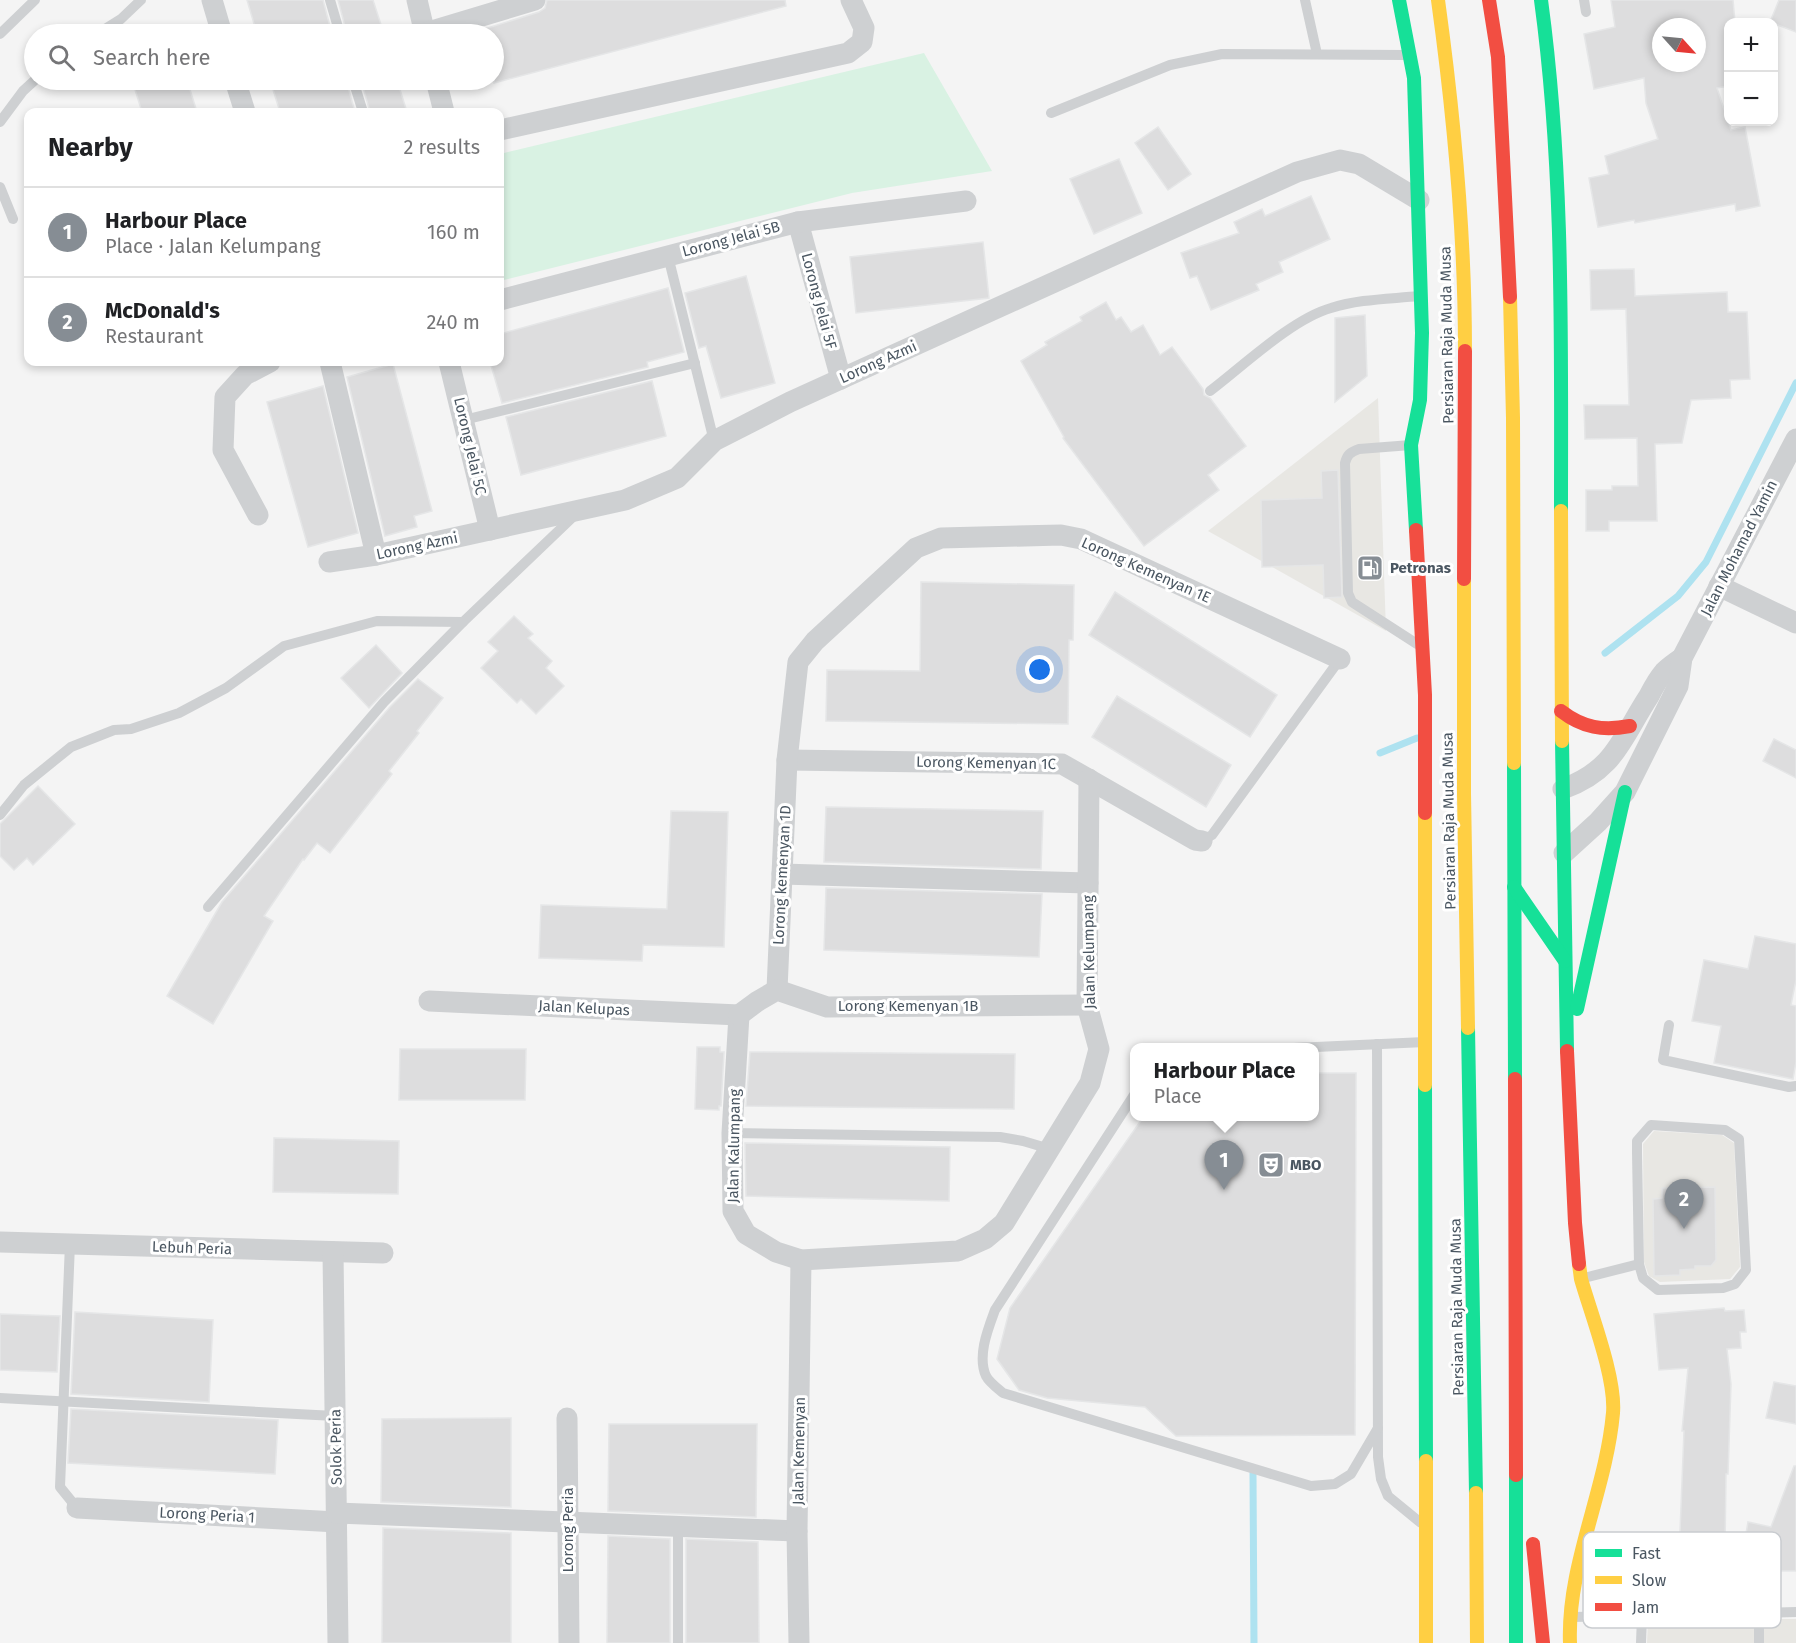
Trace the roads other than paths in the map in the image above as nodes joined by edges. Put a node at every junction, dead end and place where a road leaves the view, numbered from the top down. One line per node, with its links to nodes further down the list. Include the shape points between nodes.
1 (35, 0): 20 (lane)
2 (141, 0): 15 (lane)
3 (212, 0): 16 (street)
4 (330, 0): 17 (lane)
5 (417, 0): 18 (street)
6 (535, 0): 19 (street)
7 (851, 0): 32 (street, via 864,28 862,42 848,53)
8 (1305, 0): 21 (lane)
9 (1399, 0): 22 (street)
10 (1438, 0): 121 (street, Persiaran Raja Muda Musa, via 1452,102 1465,285 1460,794 1474,1325)
11 (1489, 0): 73 (street, via 1498,57 1509,253)
12 (1541, 0): 62 (street, via 1550,66 1561,278)
13 (1584, 0): 14 (lane)
14 (1586, 12)
15 (113, 24)
16 (219, 24)
17 (337, 24)
18 (423, 24)
19 (457, 24)
20 (3, 26)
21 (1317, 54): 22 (lane); 30 (lane, via 1222,54 1170,65)
22 (1409, 55): 34 (street, via 1414,78)
23 (24, 89): 31 (lane)
24 (238, 90): 27 (street)
25 (356, 90): 28 (lane)
26 (438, 90): 29 (street)
27 (244, 108)
28 (362, 108)
29 (443, 108)
30 (1051, 113)
31 (0, 122)
32 (504, 129)
33 (0, 188): 36 (lane)
34 (1419, 200): 39 (street); 45 (street, Lorong Azmi, via 1359,164 1340,160 1297,172)
35 (966, 201): 37 (street, Lorong Jelai 5B)
36 (13, 219)
37 (798, 222): 38 (street, Lorong Jelai 5B); 45 (street, Lorong Jelai 5F)
38 (668, 256): 40 (street, Lorong Jelai 5B); 41 (lane)
39 (1421, 296): 46 (lane, via 1359,302 1314,315); 50 (street, via 1420,400)
40 (504, 299)
41 (695, 363): 47 (lane); 49 (lane)
42 (262, 366): 52 (street, via 245,375 225,397 223,450)
43 (331, 366): 54 (street)
44 (450, 366): 47 (street, Lorong Jelai 5C)
45 (841, 379): 49 (street, Lorong Azmi)
46 (1210, 391)
47 (464, 420): 53 (street, Lorong Jelai 5C)
48 (1796, 439): 56 (street, Jalan Mohamad Yamin)
49 (714, 441): 51 (street, Lorong Azmi, via 677,478 625,500)
50 (1411, 445): 59 (street); 59 (lane, via 1359,449 1347,456 1348,593 1352,602)
51 (580, 510): 53 (street, Lorong Azmi); 57 (lane)
52 (258, 515)
53 (489, 530): 54 (street, Lorong Azmi)
54 (376, 555): 55 (street, Lorong Azmi)
55 (329, 562)
56 (1719, 586): 58 (street); 60 (street, Jalan Mohamad Yamin)
57 (463, 622): 68 (lane, via 377,621 284,646 226,688 179,713 131,729 114,730 71,747 24,785); 74 (lane, via 384,702)
58 (1796, 623)
59 (1422, 648): 81 (street, via 1431,792)
60 (1682, 658): 63 (street, Jalan Mohamad Yamin, via 1663,672); 67 (street, Jalan Mohamad Yamin, via 1678,686)
61 (1340, 659): 64 (street, Lorong Kemenyan 1E, via 1081,539 1061,535 941,538 916,548 815,641 798,662); 69 (lane, via 1212,836)
62 (1561, 711): 63 (street, via 1587,727 1609,730); 66 (street)
63 (1630, 726): 66 (street, Jalan Mohamad Yamin, via 1607,763)
64 (787, 760): 65 (street, Lorong Kemenyan 1C, via 1062,764); 71 (street, Lorong kemenyan 1D)
65 (1089, 779): 69 (street, Lorong Kemenyan 1C); 72 (street, Jalan Kelumpang)
66 (1563, 789): 70 (street)
67 (1625, 792): 70 (street, Jalan Mohamad Yamin); 84 (street)
68 (0, 815)
69 (1202, 841)
70 (1564, 853): 75 (street)
71 (782, 874): 72 (street); 76 (street, Lorong kemenyan 1D)
72 (1088, 883): 78 (street, Jalan Kelumpang)
73 (1514, 887): 75 (street); 97 (street)
74 (207, 907)
75 (1565, 961): 84 (street)
76 (777, 990): 78 (street, Lorong Kemenyan 1B, via 827,1007); 79 (street)
77 (429, 1001): 79 (street, Jalan Kelupas)
78 (1087, 1005): 88 (street, Jalan Kelumpang, via 1099,1049 1090,1083)
79 (739, 1015): 87 (street, Jalan Kalumpang)
80 (1670, 1025): 85 (lane, via 1663,1060)
81 (1425, 1042): 82 (lane); 107 (street)
82 (1377, 1044): 83 (lane); 102 (lane)
83 (1319, 1046)
84 (1567, 1057): 96 (street)
85 (1796, 1086)
86 (1130, 1101): 102 (lane, via 995,1310 982,1358 986,1376 1003,1393 1311,1486 1335,1484 1351,1474)
87 (732, 1133): 88 (lane, via 1000,1137); 94 (street, Jalan Kalumpang, via 733,1211 746,1234 776,1252)
88 (1050, 1149): 91 (street, Jalan Kelumpang, via 1004,1223 985,1239)
89 (0, 1242): 90 (street, Lebuh Peria)
90 (70, 1244): 92 (street, Lebuh Peria); 99 (lane)
91 (958, 1251): 94 (street, Jalan Kalumpang)
92 (333, 1252): 93 (street, Lebuh Peria); 100 (street, Solok Peria)
93 (383, 1253)
94 (801, 1260): 108 (street, Jalan Kemenyan)
95 (1639, 1264): 95 (lane, via 1637,1141 1651,1125 1725,1130 1739,1139 1746,1270 1735,1284 1723,1288 1658,1290 1643,1278); 96 (lane)
96 (1581, 1279): 109 (street, via 1608,1371 1613,1410)
97 (1515, 1374): 122 (street); 123 (street)
98 (0, 1398): 99 (lane)
99 (63, 1401): 100 (lane); 103 (lane, via 60,1487)
100 (335, 1416): 104 (street, Solok Peria)
101 (567, 1418): 105 (street, Lorong Peria)
102 (1378, 1428): 107 (lane, via 1381,1479 1388,1496)
103 (76, 1508): 104 (street, Lorong Peria 1)
104 (337, 1517): 105 (street, Lorong Peria 1); 116 (street, Solok Peria)
105 (568, 1522): 106 (street, Lorong Peria 1); 117 (street, Lorong Peria)
106 (678, 1526): 108 (street, Lorong Peria 1); 118 (lane)
107 (1425, 1527): 120 (street)
108 (797, 1531): 119 (street, Jalan Kemenyan)
109 (1587, 1532)
110 (1583, 1548): 113 (street)
111 (1781, 1612): 112 (lane)
112 (1796, 1612)
113 (1569, 1617): 114 (lane); 124 (street)
114 (1583, 1617)
115 (1642, 1628): 125 (lane)
116 (338, 1643)
117 (569, 1643)
118 (678, 1643)
119 (799, 1643)
120 (1426, 1643)
121 (1477, 1643)
122 (1516, 1643)
123 (1543, 1643)
124 (1570, 1643)
125 (1641, 1643)

